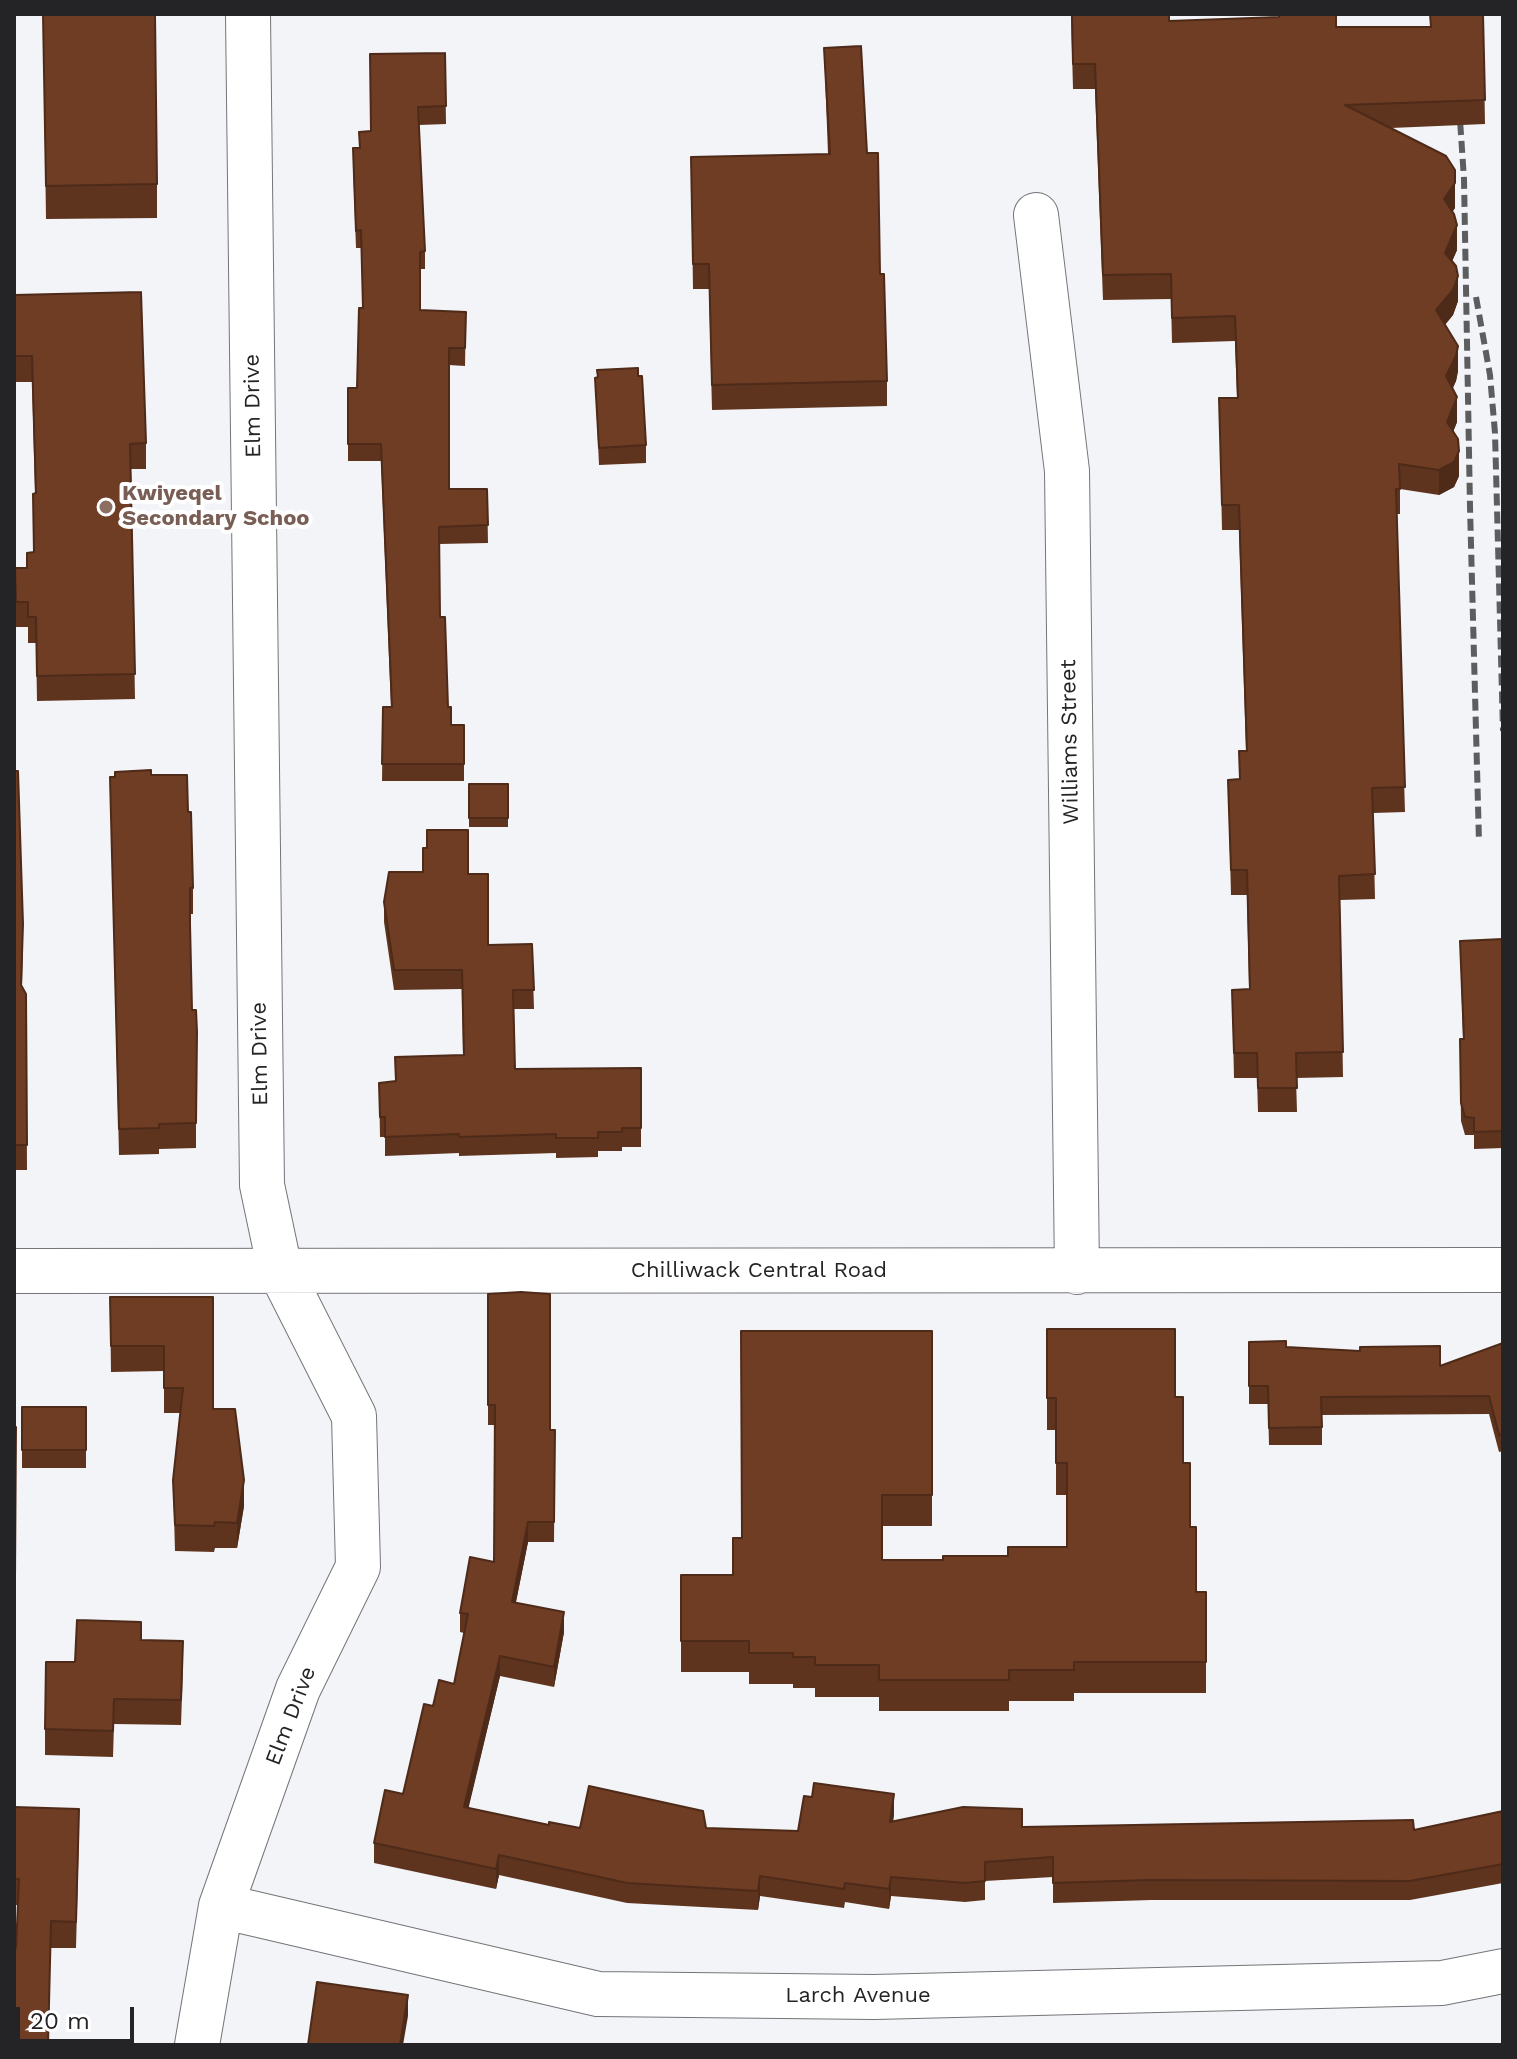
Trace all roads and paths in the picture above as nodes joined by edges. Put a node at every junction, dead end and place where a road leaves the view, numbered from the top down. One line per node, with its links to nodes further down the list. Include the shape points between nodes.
1 (248, 14): 3 (street, Elm Drive, via 262,1185)
2 (1036, 215): 6 (street, Williams Street, via 1067,471)
3 (280, 1270): 5 (street, Chilliwack Central Road); 6 (street, Chilliwack Central Road); 7 (street, Elm Drive, via 354,1416 358,1567 298,1689)
4 (1503, 1270): 6 (street, Chilliwack Central Road)
5 (14, 1271)
6 (1077, 1272)
7 (221, 1906): 8 (street, Larch Avenue, via 598,1994 874,1997 1442,1983); 9 (street, Elm Drive)
8 (1503, 1971)
9 (197, 2045)

